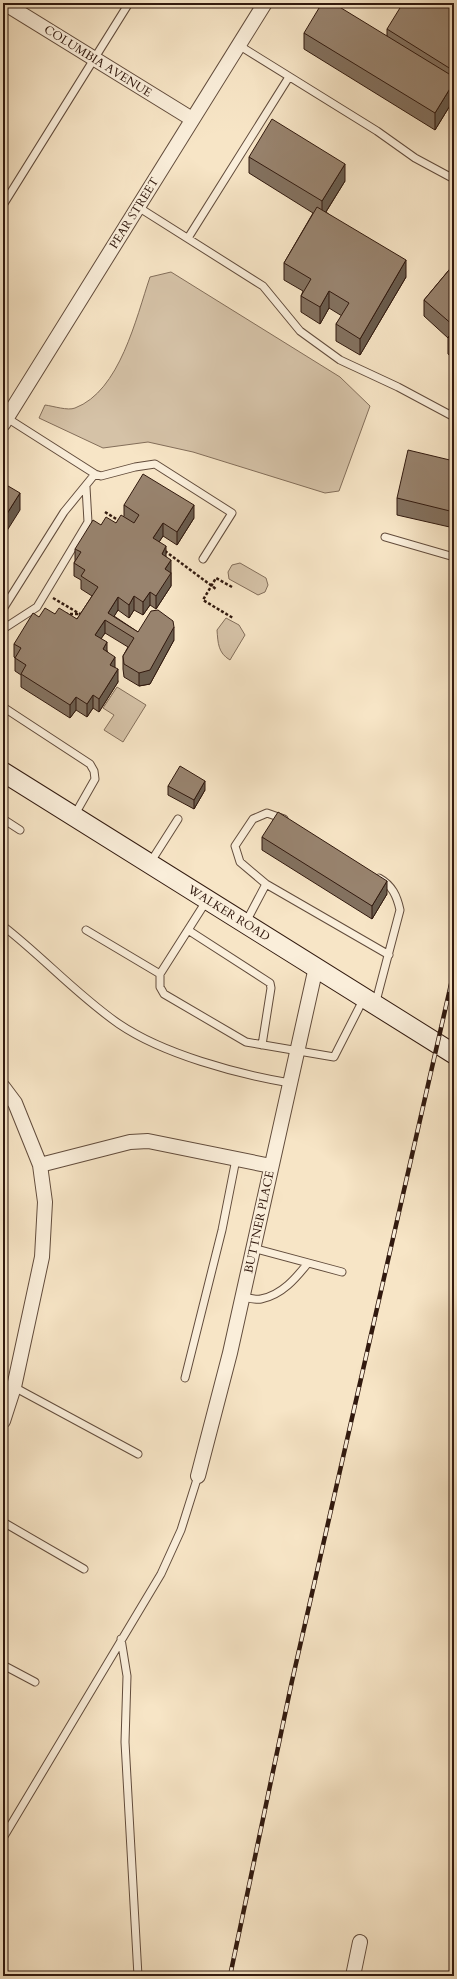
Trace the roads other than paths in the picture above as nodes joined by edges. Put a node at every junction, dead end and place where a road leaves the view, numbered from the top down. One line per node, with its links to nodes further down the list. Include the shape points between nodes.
1 (4, 3): 5 (street, COLUMBIA AVENUE)
2 (129, 3): 5 (lane)
3 (265, 3): 4 (street, PEAR STREET)
4 (240, 46): 6 (lane); 7 (street, PEAR STREET)
5 (94, 58): 7 (street, COLUMBIA AVENUE); 9 (lane)
6 (289, 77): 8 (lane, via 377,131 415,158); 11 (lane)
7 (192, 119): 10 (street, PEAR STREET)
8 (454, 179)
9 (3, 205)
10 (138, 207): 11 (lane); 13 (street, PEAR STREET)
11 (188, 238): 12 (lane, via 263,286 300,331 340,360)
12 (454, 417)
13 (4, 420): 14 (lane)
14 (96, 474): 15 (lane); 18 (lane, via 101,476 155,464 232,513)
15 (86, 487): 19 (lane, via 64,512); 20 (lane, via 88,522 37,607)
16 (385, 537): 17 (lane)
17 (454, 557)
18 (203, 558)
19 (3, 609)
20 (3, 629)
21 (3, 707): 23 (lane, via 90,764 95,779)
22 (3, 772): 23 (street, WALKER ROAD)
23 (74, 816): 28 (street, WALKER ROAD)
24 (3, 819): 27 (lane)
25 (178, 819): 28 (lane)
26 (293, 825): 30 (lane, via 280,816 267,813 253,819 235,846 240,862)
27 (20, 830)
28 (150, 863): 31 (street, WALKER ROAD)
29 (374, 874): 36 (lane, via 387,882 397,897 400,910)
30 (266, 884): 32 (lane); 36 (lane)
31 (208, 900): 32 (street, WALKER ROAD); 35 (lane)
32 (245, 923): 37 (street, WALKER ROAD)
33 (3, 926): 43 (lane, via 120,1025 171,1050 247,1075)
34 (86, 930): 38 (lane)
35 (188, 930): 38 (lane); 40 (lane, via 270,983)
36 (389, 955): 39 (lane)
37 (316, 968): 39 (street, WALKER ROAD); 41 (street, BUTTNER PLACE)
38 (160, 974): 40 (lane, via 160,987 164,994 246,1042)
39 (370, 1001): 41 (lane, via 334,1057); 42 (street, WALKER ROAD)
40 (262, 1045): 41 (lane)
41 (297, 1050): 43 (street, BUTTNER PLACE)
42 (454, 1054)
43 (290, 1083): 47 (street, BUTTNER PLACE)
44 (3, 1087): 46 (street, via 15,1103)
45 (236, 1159): 46 (street, via 148,1141 130,1142); 47 (street); 52 (lane, via 222,1230)
46 (40, 1165): 53 (street, via 45,1202 42,1258)
47 (271, 1166): 48 (street, BUTTNER PLACE)
48 (253, 1248): 49 (lane); 51 (street, BUTTNER PLACE)
49 (308, 1263): 50 (lane); 51 (lane, via 294,1281 275,1294 260,1300)
50 (342, 1272)
51 (242, 1297): 56 (street, BUTTNER PLACE)
52 (185, 1378)
53 (14, 1387): 54 (street); 55 (lane)
54 (3, 1421)
55 (138, 1454)
56 (198, 1476): 59 (lane, via 181,1530 161,1574)
57 (3, 1522): 58 (lane)
58 (84, 1569)
59 (121, 1639): 62 (lane); 64 (lane, via 127,1676 125,1742)
60 (3, 1665): 61 (lane)
61 (35, 1682)
62 (3, 1838)
63 (360, 1942): 65 (street)
64 (138, 1976)
65 (353, 1976)

